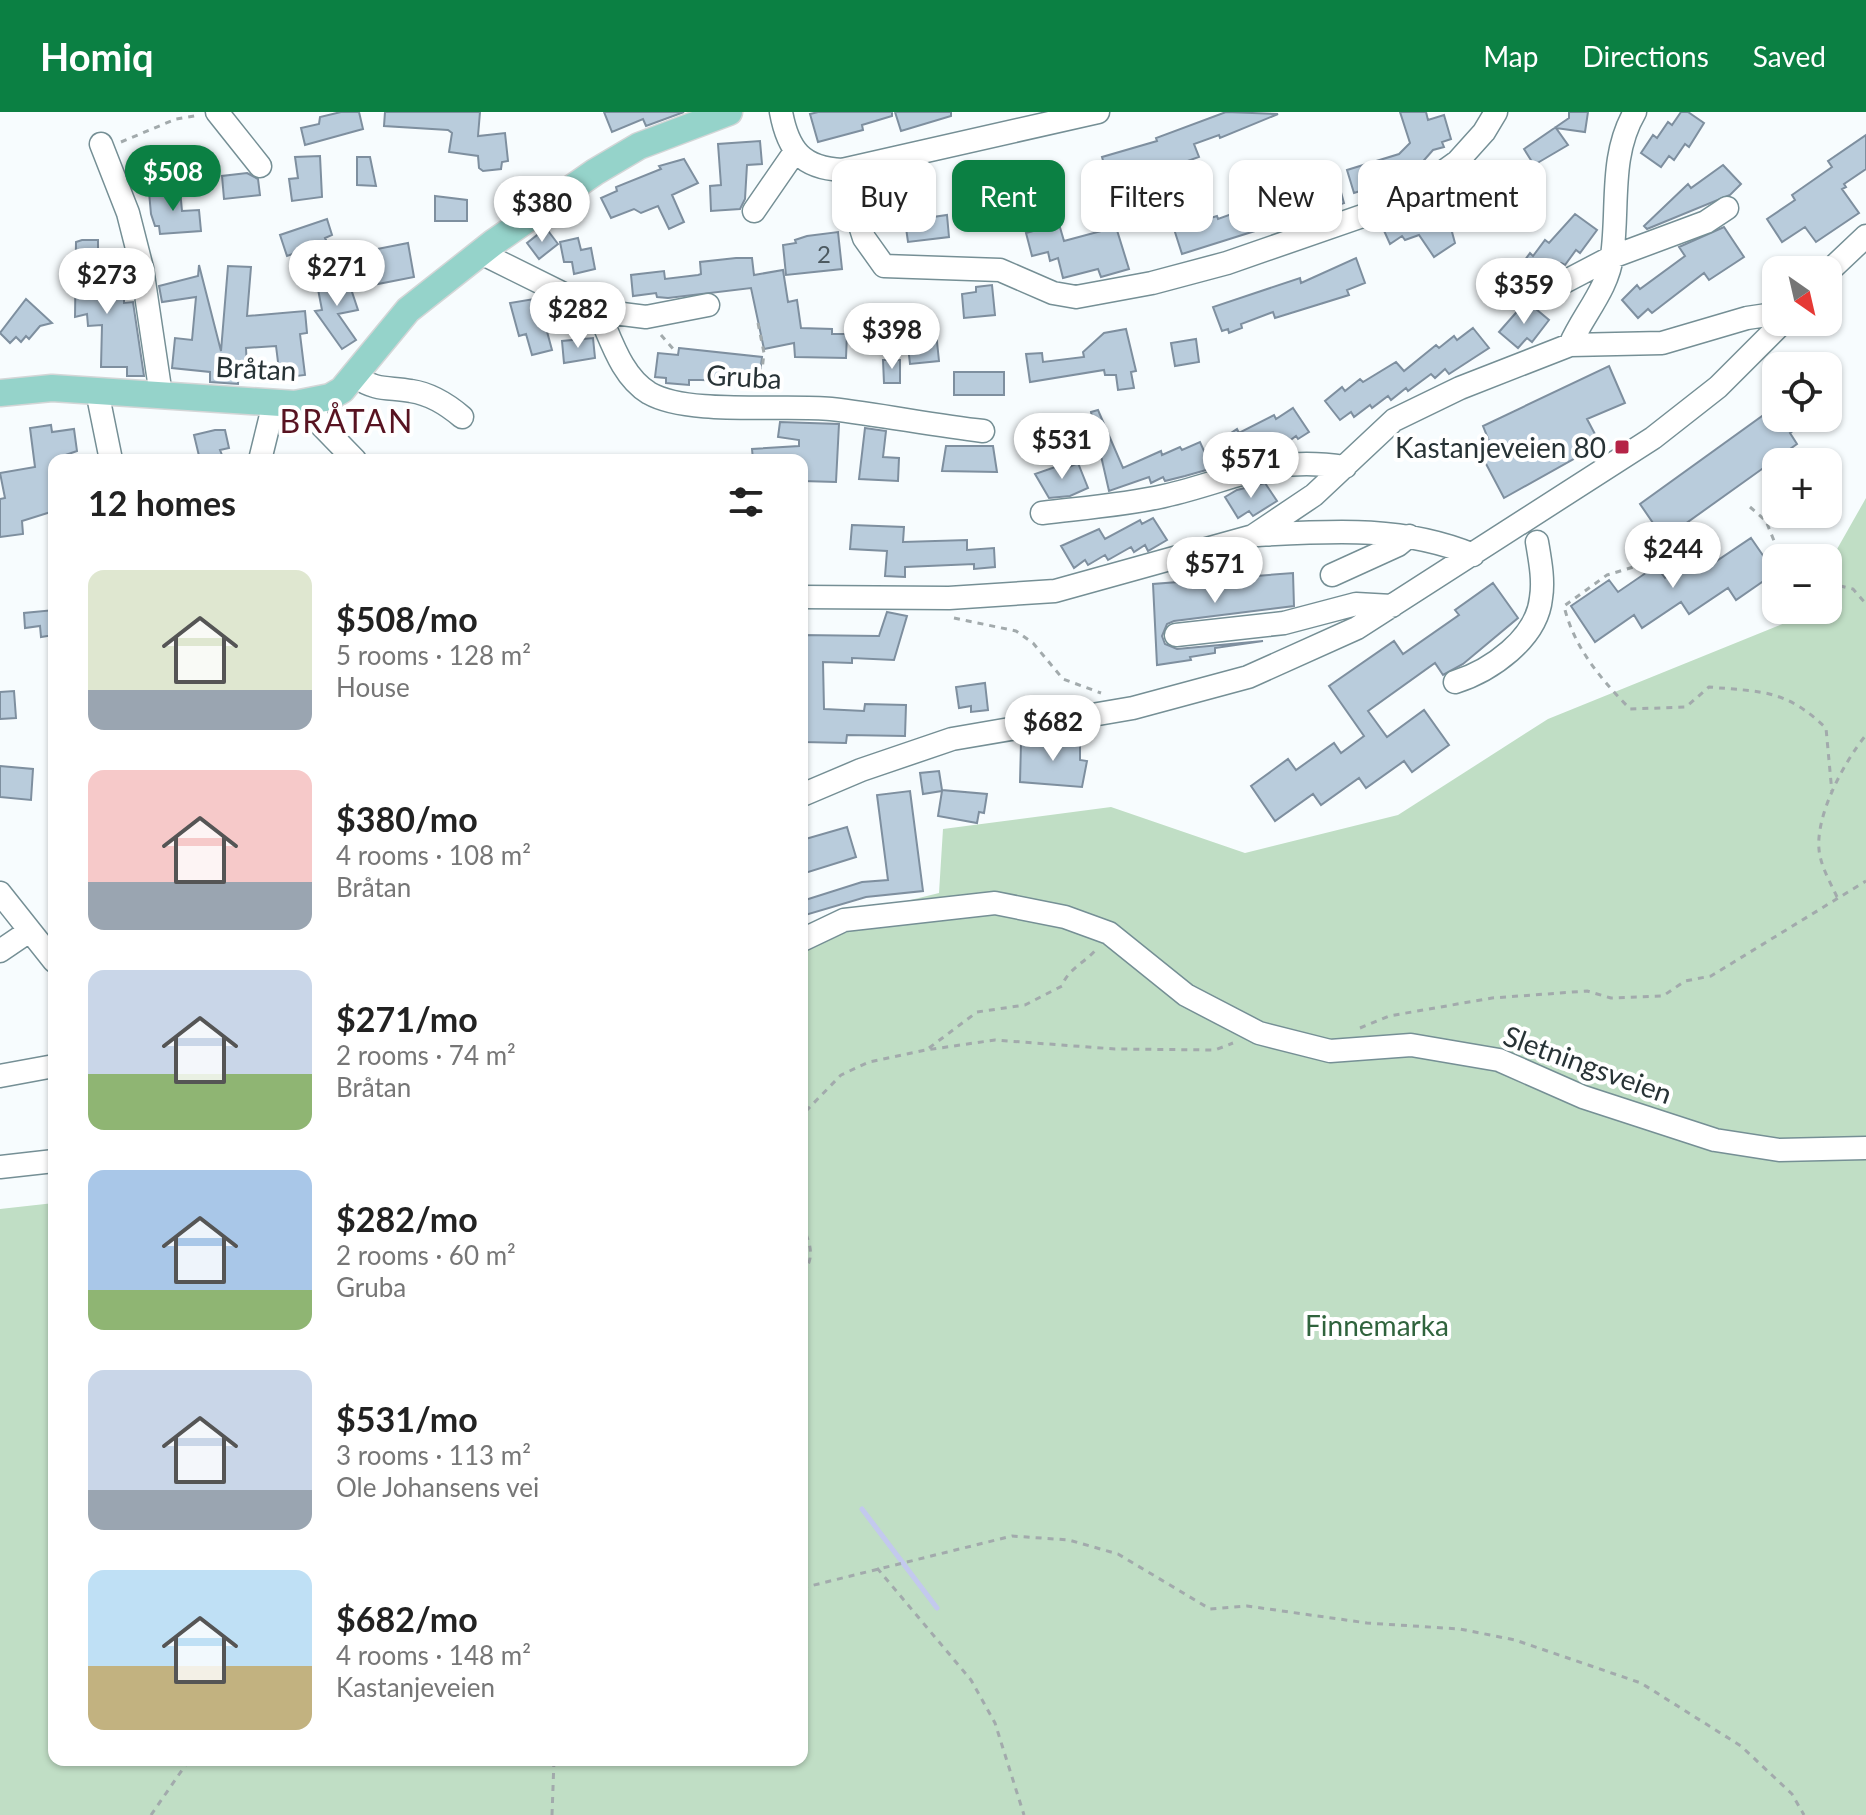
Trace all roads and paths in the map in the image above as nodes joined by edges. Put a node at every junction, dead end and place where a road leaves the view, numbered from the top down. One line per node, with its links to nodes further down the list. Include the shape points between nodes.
1 (729, 112): 16 (main road, Bråtan, via 639,146)
2 (781, 112): 8 (street)
3 (1098, 112): 9 (street)
4 (1496, 112): 14 (street, via 1457,162 1400,203 1227,263 1089,296 1053,293 1000,270 884,266)
5 (1635, 112): 17 (street, via 1618,163)
6 (213, 113): 7 (path, via 176,119); 10 (street)
7 (102, 147): 30 (street, via 142,268)
8 (794, 153): 11 (street); 13 (street)
9 (886, 160)
10 (260, 166)
11 (832, 169)
12 (1727, 208): 17 (street, via 1684,232)
13 (754, 211)
14 (862, 232)
15 (1866, 236): 18 (street)
16 (481, 253): 21 (street); 26 (main road, Bråtan, via 408,310)
17 (1612, 257): 19 (street); 25 (street)
18 (1842, 259)
19 (1549, 290)
20 (708, 305): 21 (street, via 646,317)
21 (598, 311): 34 (street, Gruba, via 626,370 650,394 689,403 831,409)
22 (1762, 316): 25 (street, via 1662,343)
23 (758, 323): 27 (path, via 764,353)
24 (1767, 336): 46 (street, via 1718,387 1653,438)
25 (1570, 345): 38 (street, via 1394,420)
26 (356, 377): 31 (main road, Bråtan, via 330,397); 33 (street, via 375,388 419,393)
27 (761, 379)
28 (97, 391): 29 (main road, Bråtan); 30 (main road, Bråtan); 36 (street)
29 (0, 393)
30 (161, 395): 32 (main road, Bråtan)
31 (311, 402): 32 (main road, Bråtan); 35 (street)
32 (274, 403): 37 (street)
33 (462, 417)
34 (983, 431)
35 (333, 450)
36 (110, 454)
37 (261, 454)
38 (1345, 467): 40 (street, via 1264,466 1164,496); 41 (street)
39 (1750, 507): 44 (path, via 1766,521)
40 (1042, 513)
41 (1253, 536): 42 (street, via 1354,530); 49 (street, via 1055,591 949,598)
42 (1409, 536): 46 (street); 47 (street)
43 (1537, 542): 54 (street, via 1541,600 1532,624 1491,666)
44 (1775, 544)
45 (1651, 553): 58 (path, via 1640,565 1607,575 1564,606 1571,633 1604,682 1630,709 1686,707 1709,687 1773,693 1801,704 1826,728)
46 (1473, 555): 51 (street)
47 (1332, 575)
48 (1842, 586): 50 (path, via 1853,589)
49 (808, 597)
50 (1866, 604)
51 (1392, 606): 53 (street, via 1356,604 1284,623); 55 (street, via 1357,628 1248,677)
52 (945, 617): 55 (path, via 1016,631 1063,679 1121,700)
53 (1176, 635)
54 (1455, 682)
55 (1130, 709): 57 (street, via 952,739)
56 (1866, 735): 58 (path, via 1847,759)
57 (808, 792)
58 (1832, 793): 61 (path, via 1820,855)
59 (1866, 881): 61 (path)
60 (0, 893): 62 (street)
61 (1837, 897): 69 (path, via 1711,976 1685,981 1663,996 1611,998 1587,991 1445,1004 1365,1025 1342,1037)
62 (28, 932): 65 (street); 66 (street)
63 (1109, 933): 64 (street, Sletningsveien, via 1065,917 995,903 844,920); 67 (street, Sletningsveien, via 1186,995); 68 (path, via 1088,961 1066,974 1062,986 1025,1005 977,1012)
64 (808, 937)
65 (0, 951)
66 (48, 954)
67 (1259, 1033): 68 (path, via 1215,1050 995,1040); 69 (street, Sletningsveien)
68 (926, 1050): 72 (path, via 869,1062 841,1075)
69 (1330, 1051): 73 (street, Sletningsveien, via 1411,1045 1499,1060 1583,1097 1715,1140 1779,1150)
70 (48, 1067): 71 (street)
71 (0, 1076)
72 (808, 1109)
73 (1866, 1148)
74 (48, 1162): 75 (street)
75 (0, 1167)
76 (808, 1239): 77 (path)
77 (808, 1265)
78 (876, 1567): 79 (path); 84 (path, via 971,1680 995,1723); 85 (path, via 1012,1536 1069,1540 1118,1554 1210,1609 1247,1606 1515,1640 1641,1683 1741,1746 1792,1794)
79 (808, 1586)
80 (185, 1766): 82 (path)
81 (554, 1766): 83 (path)
82 (151, 1815)
83 (552, 1815)
84 (1024, 1815)
85 (1804, 1815)

